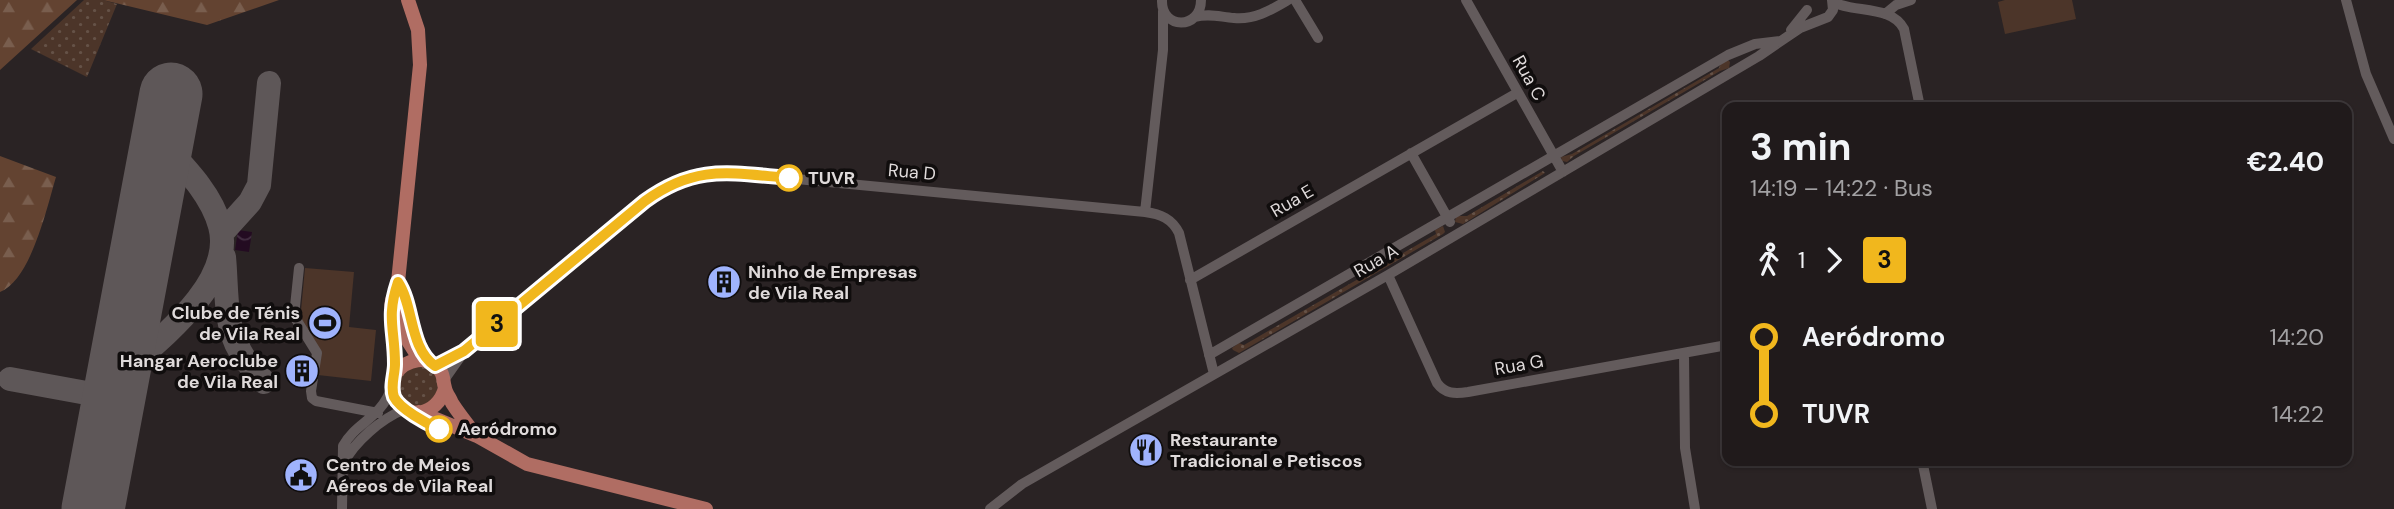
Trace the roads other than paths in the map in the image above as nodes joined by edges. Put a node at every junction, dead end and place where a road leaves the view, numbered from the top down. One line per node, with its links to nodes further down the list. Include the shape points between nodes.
1 (408, 0): 33 (main road, via 418,30 420,65)
2 (1201, 0): 14 (street); 15 (street)
3 (1288, 0): 14 (street, via 1253,17)
4 (1295, 0): 18 (street)
5 (1465, 0): 21 (street, Rua C)
6 (1855, 0): 12 (street)
7 (1910, 0): 13 (street)
8 (2346, 0): 23 (street, via 2366,74)
9 (1832, 1): 12 (street); 16 (street, via 1833,10)
10 (1160, 4): 17 (street, via 1171,20); 20 (street)
11 (1806, 4): 16 (street, via 1811,17); 19 (street)
12 (1869, 12): 13 (street); 16 (street, Rua A, via 1843,12)
13 (1885, 14): 22 (street, via 1897,19 1904,29)
14 (1219, 15): 15 (street)
15 (1195, 18): 17 (street)
16 (1824, 19): 19 (street, Rua A)
17 (1183, 23): 20 (street)
18 (1318, 38)
19 (1779, 42): 25 (street, via 1759,43 1728,55); 26 (street, Rua A)
20 (1163, 50): 27 (street)
21 (1517, 93): 24 (street, Rua E); 25 (street, Rua C)
22 (1919, 102)
23 (2394, 139)
24 (1411, 153): 28 (street); 32 (street, Rua E)
25 (1554, 157): 26 (street, Rua C); 28 (street)
26 (1563, 172): 29 (street, Rua A)
27 (1145, 212): 32 (street, Rua D, via 1164,217 1177,228); 35 (street, Rua D, via 722,172 696,175 645,201)
28 (1448, 218): 29 (street); 37 (street)
29 (1457, 233): 31 (street, Rua A)
30 (299, 268): 44 (street, via 294,316 317,353 312,398)
31 (1388, 275): 36 (street, Rua G, via 1437,383 1451,393); 40 (street, Rua A)
32 (1190, 280): 37 (street, Rua D)
33 (398, 282): 38 (main road, via 403,333); 41 (main road, via 390,314)
34 (1722, 346): 36 (street, Rua G)
35 (464, 351): 39 (street); 42 (street)
36 (1684, 353): 52 (street, via 1685,448)
37 (1209, 355): 40 (street, Rua D)
38 (420, 360): 39 (main road); 41 (main road, via 405,363)
39 (435, 366): 42 (main road)
40 (1214, 374): 51 (street, Rua A, via 1014,489)
41 (393, 381): 43 (main road, via 394,395); 44 (street)
42 (444, 384): 43 (main road, via 439,403); 45 (main road)
43 (412, 411): 45 (main road); 46 (street, via 385,419)
44 (378, 413): 46 (street, via 345,442)
45 (477, 436): 48 (main road, via 535,466)
46 (342, 466): 49 (street)
47 (1923, 466): 53 (street)
48 (664, 504): 50 (main road)
49 (342, 509)
50 (706, 509)
51 (990, 509)
52 (1695, 509)
53 (1932, 509)

